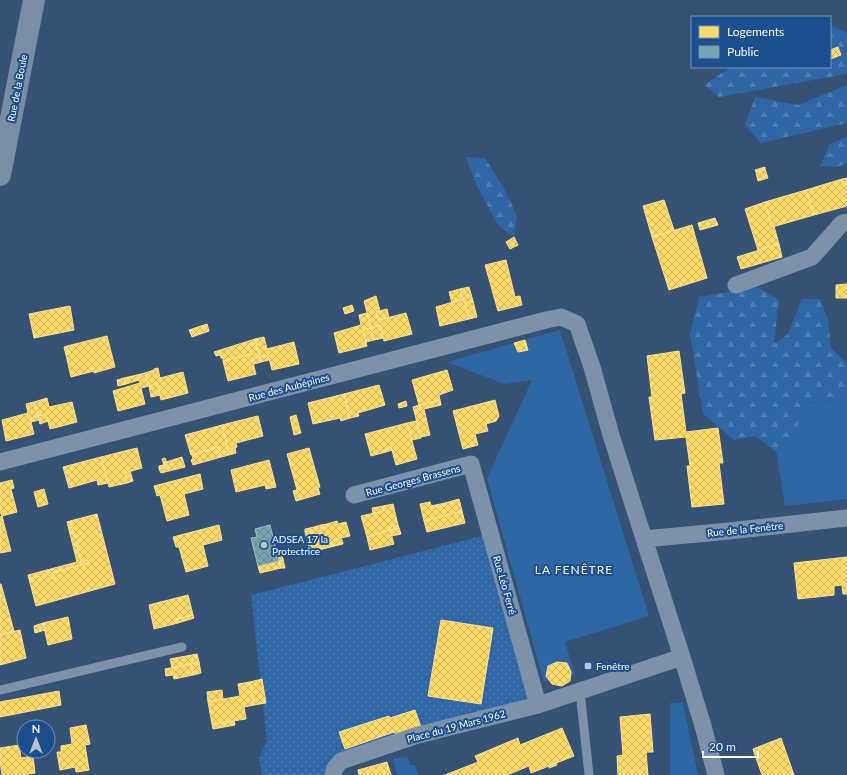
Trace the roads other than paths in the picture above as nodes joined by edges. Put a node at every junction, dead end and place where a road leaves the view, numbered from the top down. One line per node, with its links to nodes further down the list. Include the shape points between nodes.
1 (34, 0): 2 (street, Rue de la Boule)
2 (0, 175)
3 (847, 222): 4 (street, via 842,223 812,257)
4 (736, 285)
5 (0, 462): 9 (street, Rue des Aubépines, via 561,317 577,324)
6 (471, 464): 7 (street, Rue Georges Brassens); 14 (street, Rue Léo Ferré)
7 (354, 495)
8 (847, 518): 9 (street, Rue de la Fenêtre)
9 (644, 539): 11 (street)
10 (182, 647): 12 (lane)
11 (682, 657): 13 (street, Place du 19 Mars 1962); 17 (street, via 704,726)
12 (0, 690)
13 (580, 691): 14 (street, Place du 19 Mars 1962); 16 (lane)
14 (538, 705): 15 (street, Place du 19 Mars 1962, via 418,735 341,761)
15 (334, 771)
16 (589, 775)
17 (716, 775)

